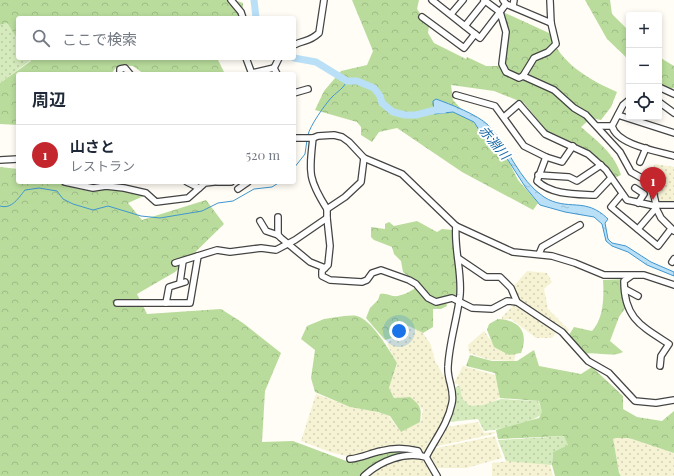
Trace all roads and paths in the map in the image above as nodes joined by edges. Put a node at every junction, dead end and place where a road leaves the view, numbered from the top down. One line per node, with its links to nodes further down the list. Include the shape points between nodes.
1 (231, 0): 11 (street)
2 (324, 0): 16 (street, via 319,33 311,41)
3 (432, 0): 10 (street)
4 (462, 0): 10 (street)
5 (485, 0): 9 (street); 14 (street)
6 (550, 0): 13 (street)
7 (504, 2): 8 (street); 9 (street)
8 (513, 3): 13 (street)
9 (500, 12): 15 (street, via 480,38); 25 (street, via 506,32 502,64 506,72 519,78)
10 (451, 14): 14 (street)
11 (242, 16)
12 (422, 17): 15 (street, via 464,48)
13 (551, 23): 25 (street, via 556,44 548,52 534,58)
14 (465, 26): 15 (street)
15 (475, 34)
16 (296, 44)
17 (247, 60): 22 (street)
18 (278, 60): 19 (street)
19 (274, 68): 23 (street); 24 (street)
20 (120, 72): 21 (street, via 120,69 125,68)
21 (128, 72)
22 (251, 72)
23 (259, 72)
24 (276, 72)
25 (522, 76): 36 (street, via 554,90)
26 (662, 88): 29 (street)
27 (308, 89): 28 (street)
28 (296, 92)
29 (674, 94)
30 (456, 95): 35 (street, via 490,104)
31 (626, 102): 34 (street)
32 (662, 104): 33 (street)
33 (674, 113)
34 (618, 115): 37 (street); 38 (street)
35 (504, 117): 41 (street, via 519,104 545,134); 44 (street, via 524,146)
36 (598, 126): 37 (street); 62 (street, via 620,152 631,172 652,187)
37 (612, 126): 42 (street, via 618,136)
38 (674, 133)
39 (296, 138): 40 (street)
40 (312, 138): 45 (street, via 334,135 342,137); 63 (street, via 309,173 315,191)
41 (574, 146): 44 (street, via 562,162); 49 (street)
42 (646, 148): 43 (street); 48 (street)
43 (674, 156)
44 (546, 157): 50 (street)
45 (364, 158): 63 (street, via 361,182); 68 (street, via 402,174)
46 (16, 159): 47 (street)
47 (0, 160)
48 (640, 162)
49 (601, 165): 50 (street, via 577,181 569,177); 51 (street)
50 (538, 175): 51 (street, via 537,181 547,189 595,195)
51 (612, 178): 59 (street)
52 (74, 184): 56 (street, via 93,188 124,188 146,193 156,202 188,198)
53 (191, 184): 56 (street)
54 (204, 184): 56 (street)
55 (245, 184): 58 (street)
56 (199, 188)
57 (635, 188): 60 (street, via 644,194)
58 (238, 189)
59 (622, 194): 60 (street, via 627,200); 69 (street, via 611,207)
60 (638, 203): 62 (street)
61 (674, 205): 62 (street)
62 (655, 206): 69 (street); 70 (street, via 661,218)
63 (327, 209): 65 (street)
64 (278, 217): 71 (street)
65 (327, 218): 72 (street); 78 (street, via 330,246 328,266)
66 (260, 221): 71 (street, via 266,231)
67 (580, 225): 73 (street, via 551,240 542,247)
68 (456, 226): 73 (street, via 514,252); 75 (street, via 455,243)
69 (638, 230): 70 (street, via 658,246)
70 (673, 230)
71 (278, 235): 72 (street)
72 (288, 244): 74 (street, via 276,250 217,250); 78 (street, via 310,262)
73 (539, 254): 79 (street, via 575,262 604,275)
74 (198, 256): 76 (street); 86 (street, via 190,303)
75 (458, 258): 83 (street); 84 (street, via 486,277 500,277 511,288)
76 (184, 261): 77 (street); 86 (street, via 182,282 169,287)
77 (175, 263)
78 (325, 268): 83 (street, via 322,276 330,280 352,282 367,280 372,273 381,270 409,280 436,302 452,298)
79 (631, 276): 80 (street, via 644,275); 81 (street, via 624,281)
80 (674, 285)
81 (624, 289): 82 (street); 87 (street, via 627,305 639,325 669,344 661,356)
82 (638, 296)
83 (459, 302): 84 (street, via 472,308 492,309 507,301); 90 (street, via 449,346 448,377 453,391 453,401 446,423)
84 (517, 302): 88 (street, via 562,332 588,361 609,373 635,401 656,403)
85 (117, 303): 86 (street)
86 (166, 303)
87 (660, 366)
88 (674, 400)
89 (420, 455): 90 (street); 91 (street, via 418,451 394,449); 92 (street, via 384,462)
90 (426, 457): 93 (street)
91 (350, 459)
92 (365, 476)
93 (437, 476)

